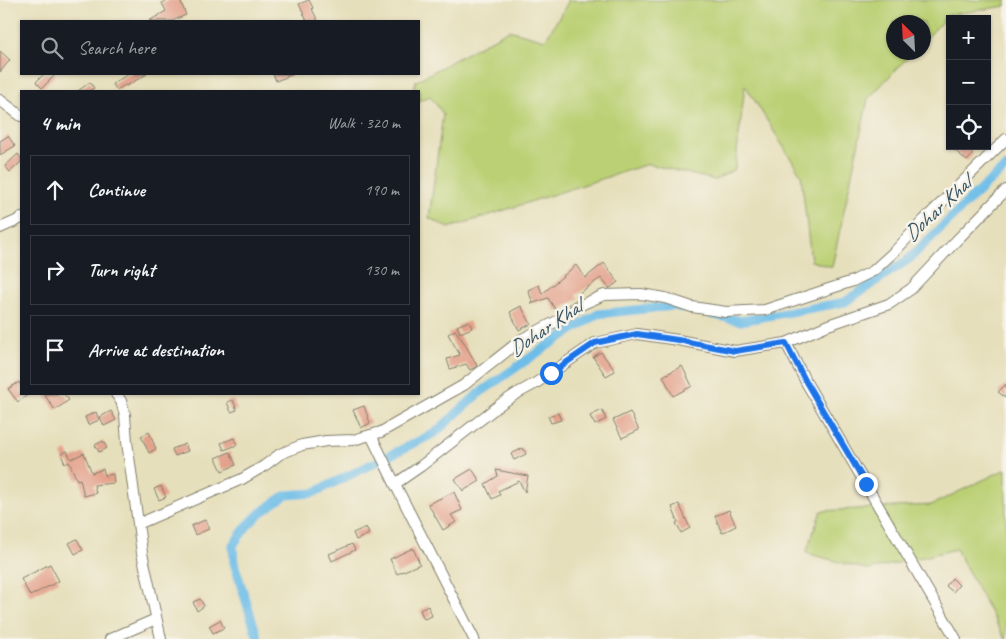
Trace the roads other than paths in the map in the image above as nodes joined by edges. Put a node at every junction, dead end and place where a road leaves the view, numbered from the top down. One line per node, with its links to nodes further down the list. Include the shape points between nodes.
1 (0, 100): 2 (street)
2 (20, 115)
3 (1005, 144): 9 (street, via 873,271 853,281 765,310 726,312 641,294 604,295 522,339 464,385 381,432)
4 (1006, 190): 7 (street, via 911,289 888,304)
5 (20, 219): 6 (street)
6 (0, 228)
7 (786, 343): 10 (street, via 735,351 637,334 595,343 502,403); 16 (street)
8 (117, 395): 11 (street, via 126,415 126,442)
9 (373, 440): 10 (street); 11 (street, via 302,445 280,454 242,479)
10 (395, 484): 15 (street)
11 (138, 524): 12 (street)
12 (156, 618): 13 (street); 14 (street)
13 (110, 639)
14 (161, 639)
15 (474, 639)
16 (955, 639)

